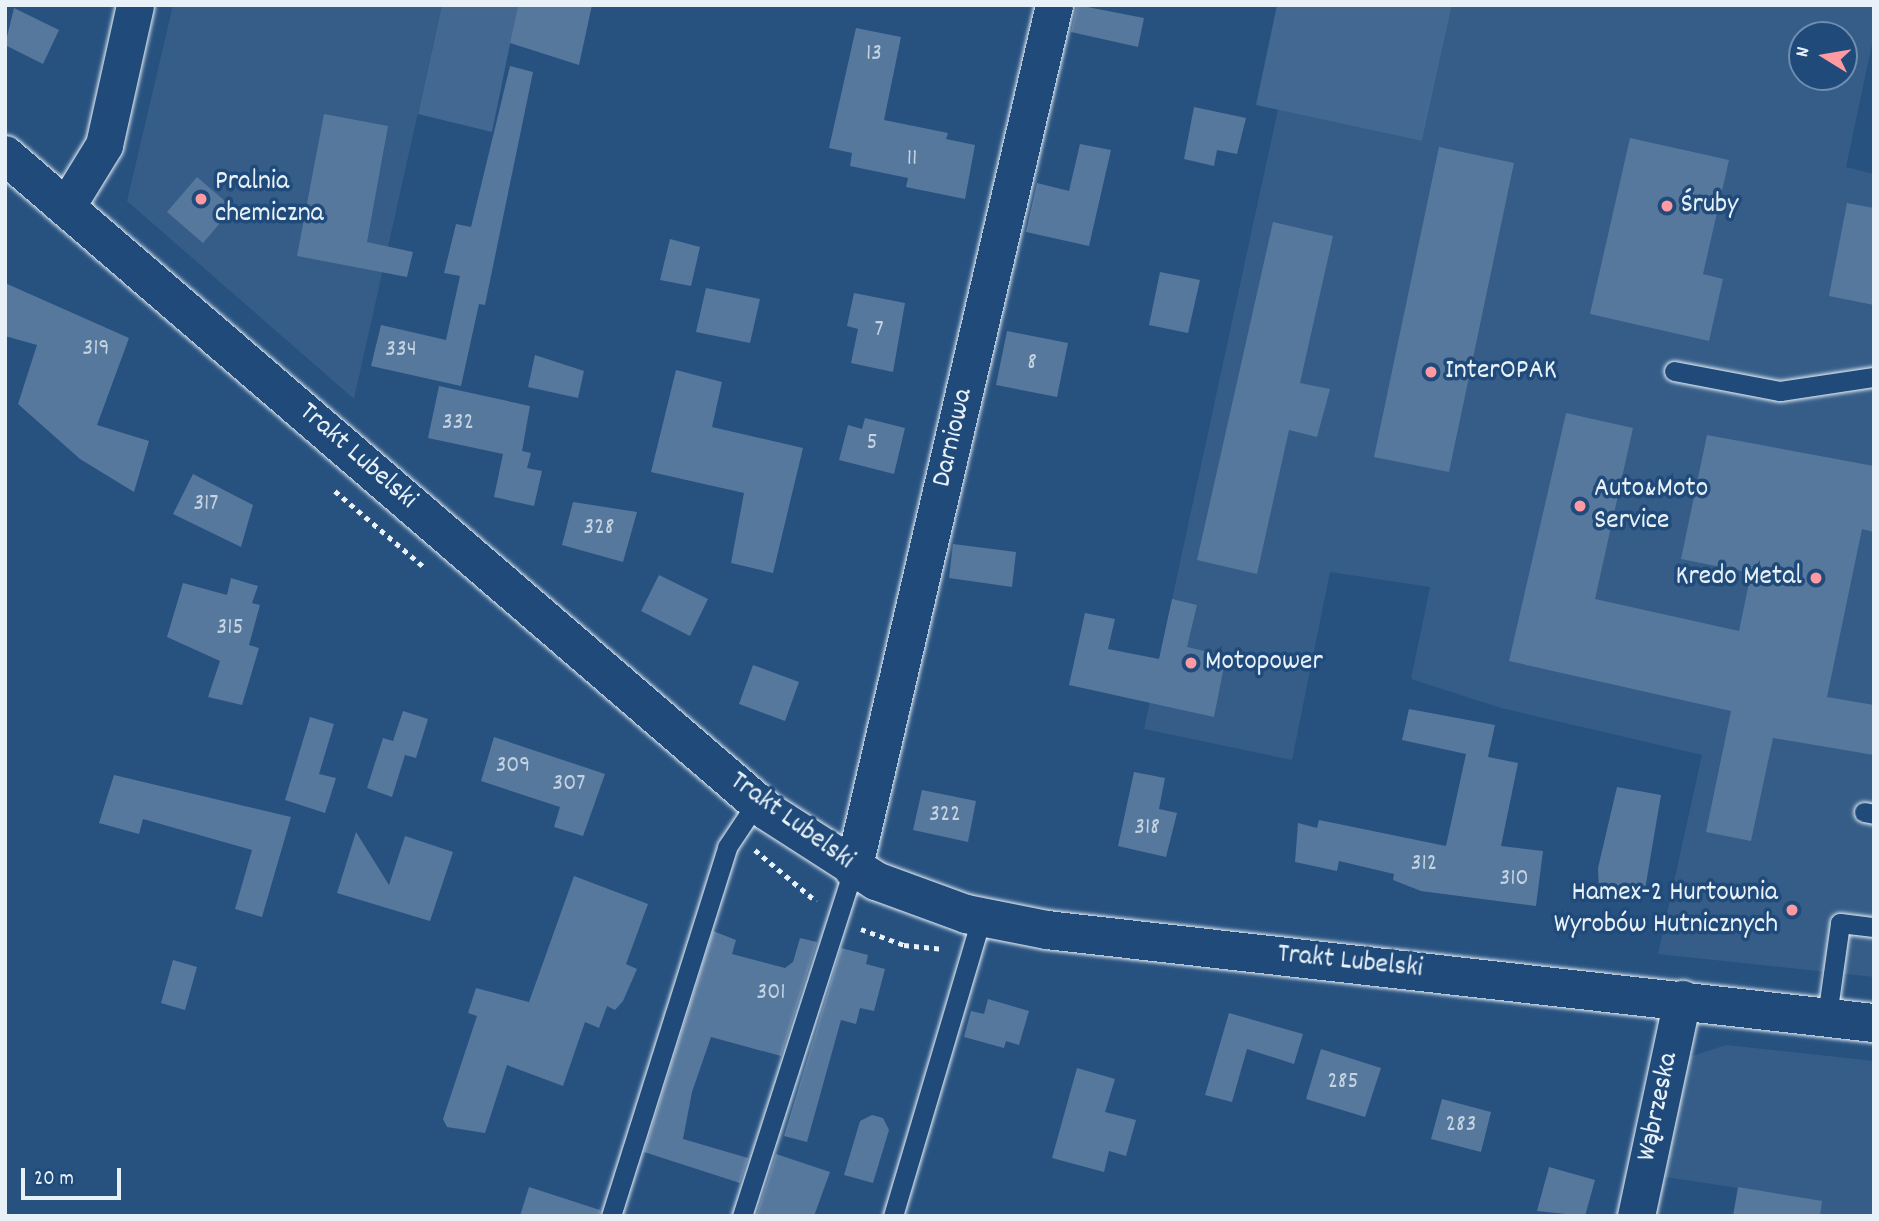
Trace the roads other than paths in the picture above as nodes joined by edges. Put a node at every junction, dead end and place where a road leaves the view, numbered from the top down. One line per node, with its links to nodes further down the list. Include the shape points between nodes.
1 (135, 5): 4 (street, via 100,155)
2 (1054, 5): 8 (street, Darniowa)
3 (5, 155): 4 (street, Trakt Lubelski)
4 (66, 207): 7 (street, Trakt Lubelski)
5 (1674, 371): 6 (lane, via 1780,391)
6 (1874, 377)
7 (758, 802): 8 (street, Trakt Lubelski); 14 (lane, via 727,847)
8 (853, 870): 9 (street, Trakt Lubelski); 15 (lane)
9 (981, 918): 11 (street, Trakt Lubelski); 16 (lane)
10 (1874, 927): 12 (lane, via 1840,923)
11 (1682, 999): 12 (street, Trakt Lubelski); 17 (street, Wąbrzeska)
12 (1827, 1016): 13 (street, Trakt Lubelski)
13 (1874, 1023)
14 (611, 1216)
15 (742, 1216)
16 (893, 1216)
17 (1636, 1216)

